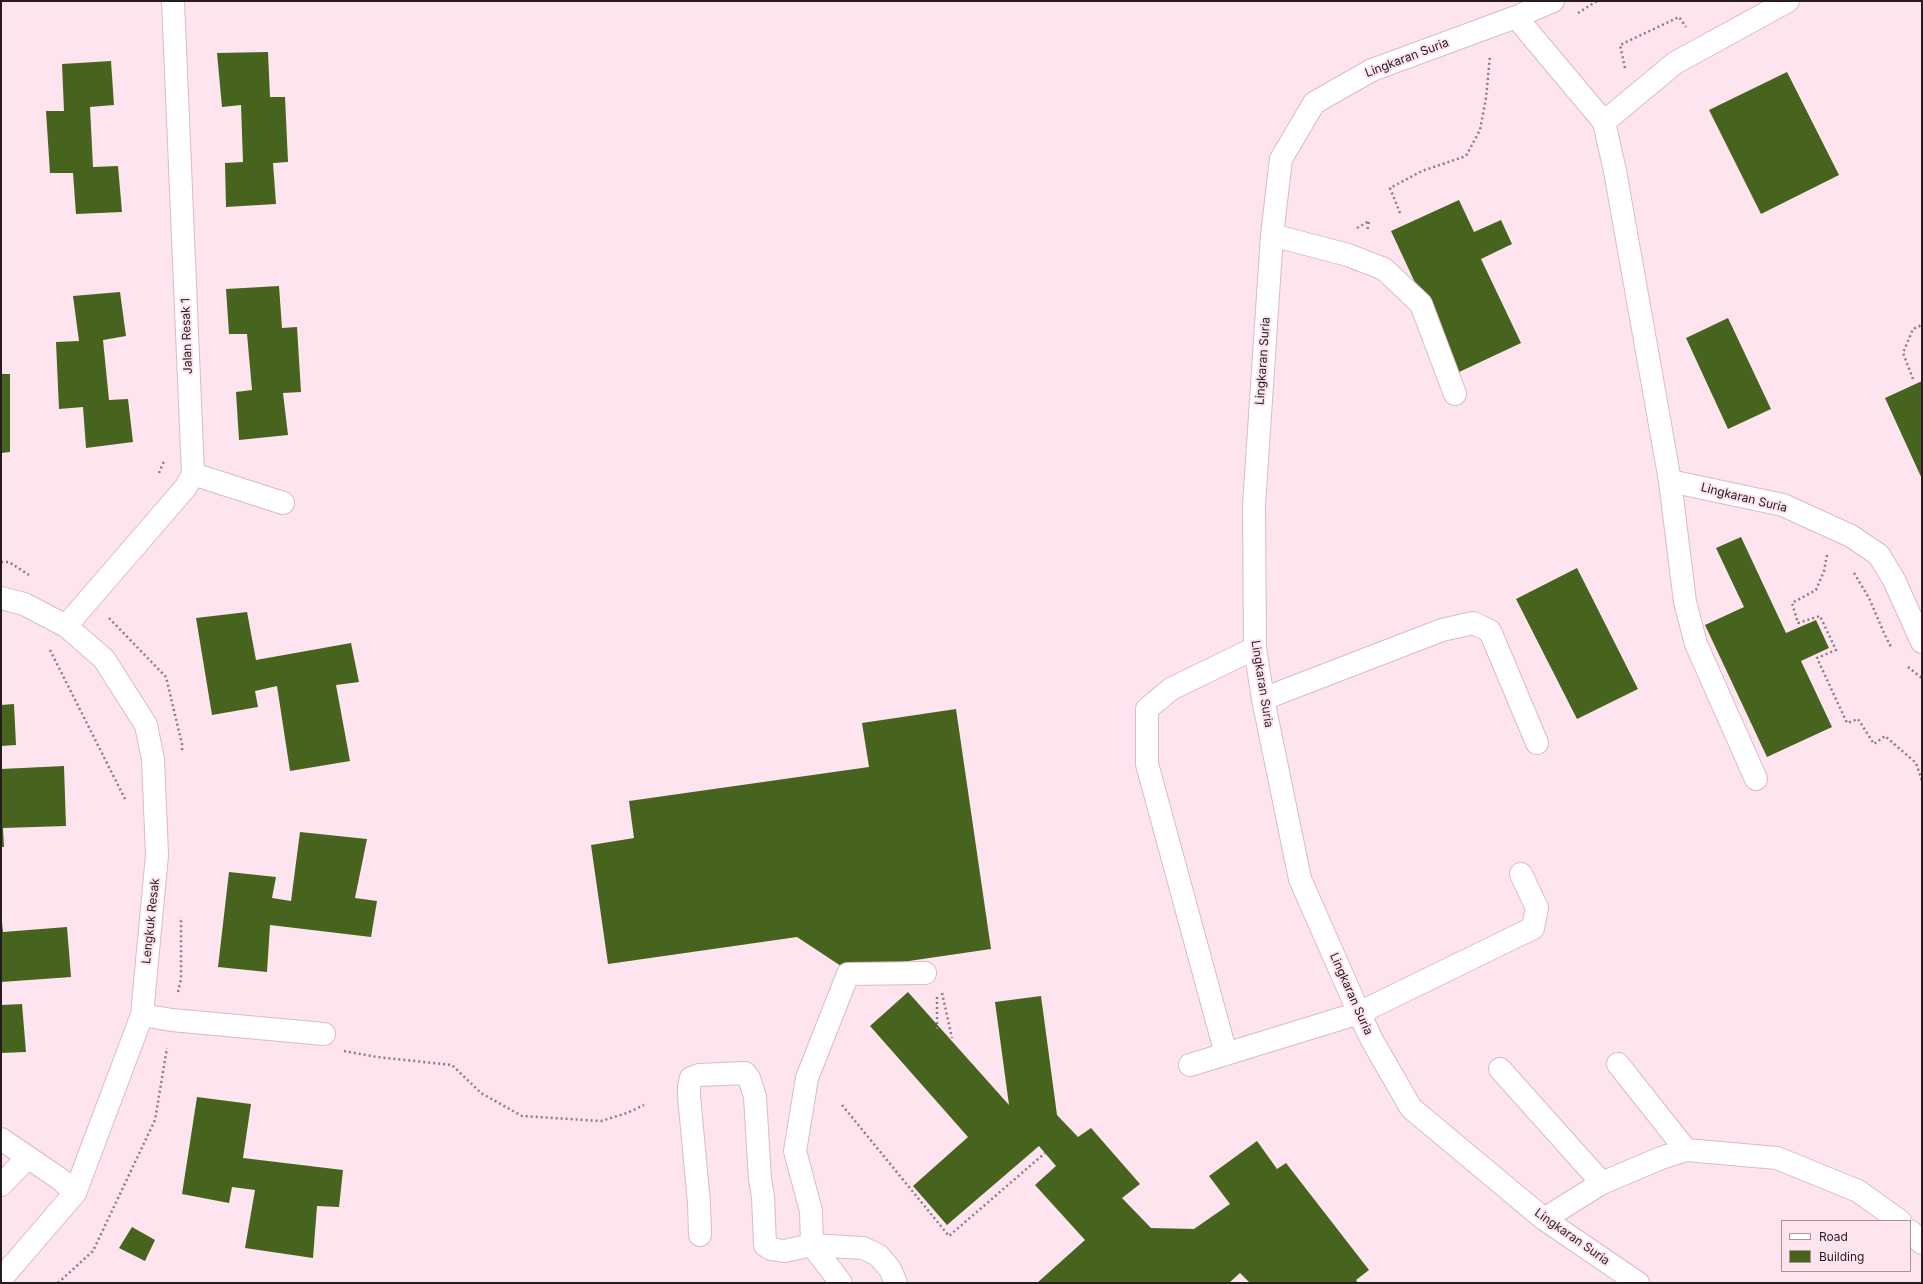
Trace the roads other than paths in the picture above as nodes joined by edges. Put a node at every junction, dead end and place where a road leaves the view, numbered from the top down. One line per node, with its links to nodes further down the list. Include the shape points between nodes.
1 (173, 1): 8 (street, Jalan Resak 1)
2 (1553, 1): 4 (street, Lingkaran Suria)
3 (1788, 1): 5 (street, via 1675,63)
4 (1516, 17): 5 (street); 6 (street, Lingkaran Suria, via 1372,70 1314,103 1281,159)
5 (1604, 122): 9 (street)
6 (1272, 235): 7 (street, via 1384,269 1421,304); 14 (street, Lingkaran Suria, via 1254,505)
7 (1455, 394)
8 (193, 474): 10 (street); 12 (street, via 186,488)
9 (1670, 481): 13 (street, Lingkaran Suria, via 1783,505 1851,536 1879,555 1894,580); 17 (street, via 1685,602 1696,644)
10 (284, 503)
11 (1, 598): 12 (street, Lengkuk Resak, via 24,604)
12 (66, 626): 21 (street, Lengkuk Resak, via 104,659 146,725 153,760 157,855)
13 (1922, 642)
14 (1255, 648): 15 (street, Lingkaran Suria); 23 (street, via 1171,689 1147,709 1147,764)
15 (1263, 699): 16 (street, via 1442,630 1473,623 1490,631); 20 (street, Lingkaran Suria, via 1300,879)
16 (1537, 743)
17 (1756, 780)
18 (1521, 874): 20 (street, via 1537,908 1533,928)
19 (933, 980): 38 (street, via 848,974 842,987 807,1078 796,1151 811,1211)
20 (1359, 1013): 23 (street); 33 (street, Lingkaran Suria, via 1411,1108)
21 (142, 1015): 22 (street); 32 (street, Lengkuk Resak)
22 (324, 1034)
23 (1226, 1054): 25 (street)
24 (1618, 1064): 28 (street)
25 (1190, 1065)
26 (1500, 1069): 30 (street)
27 (1, 1139): 29 (street)
28 (1686, 1150): 30 (street); 34 (street, via 1777,1158 1858,1192)
29 (28, 1157): 31 (street); 32 (street)
30 (1602, 1183): 33 (street)
31 (1, 1185)
32 (75, 1193): 39 (street, Lengkuk Resak)
33 (1544, 1219): 42 (street, Lingkaran Suria)
34 (1899, 1220)
35 (1911, 1232): 37 (street)
36 (700, 1235): 38 (street, via 688,1086 691,1078 699,1075 745,1073 755,1097 765,1245 771,1249 784,1251)
37 (1922, 1243)
38 (812, 1245): 40 (street); 41 (street, via 863,1248 878,1255 890,1269)
39 (1, 1279)
40 (841, 1283)
41 (896, 1283)
42 (1638, 1283)

